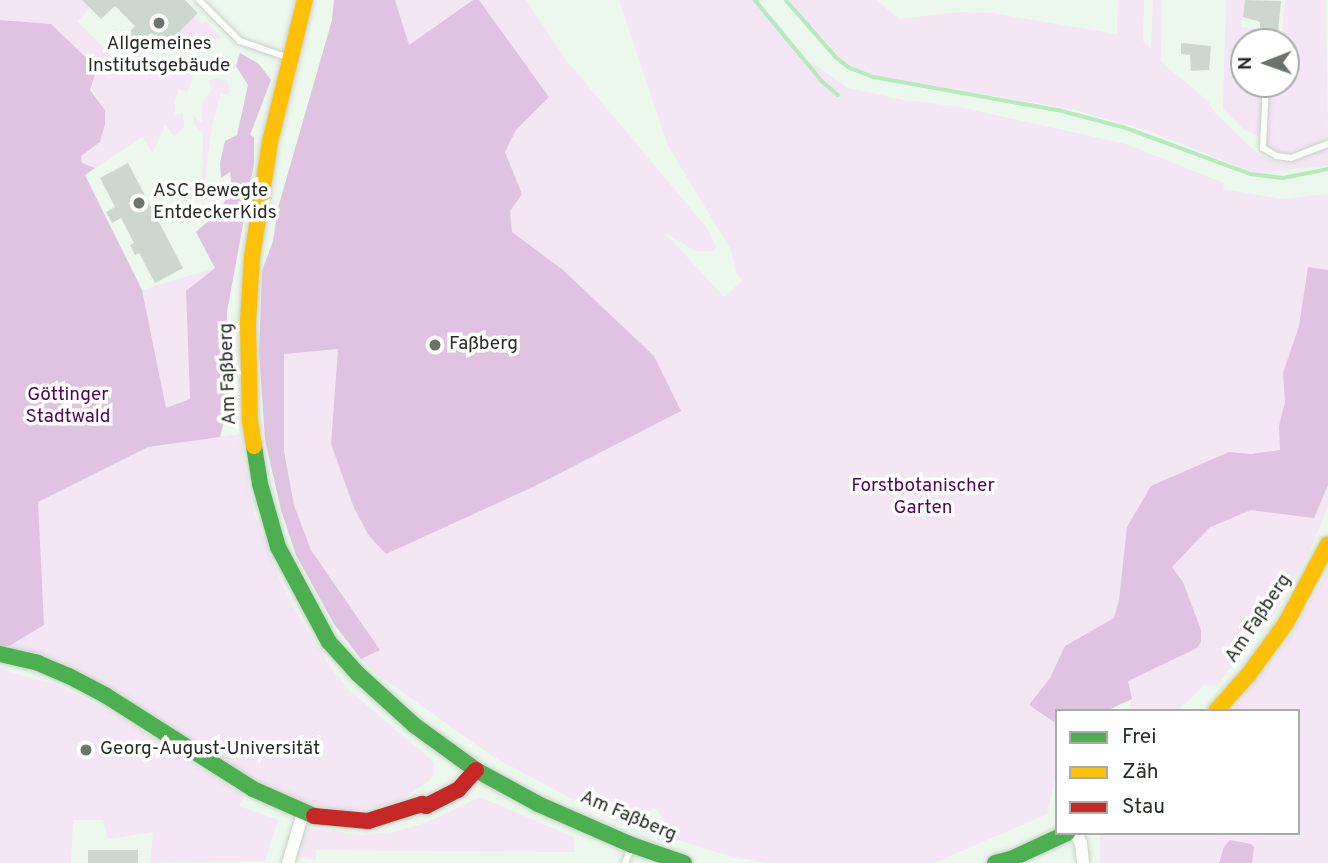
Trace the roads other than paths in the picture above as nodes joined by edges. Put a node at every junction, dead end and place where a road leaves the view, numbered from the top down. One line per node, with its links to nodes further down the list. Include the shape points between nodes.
1 (199, 0): 3 (lane, via 240,41)
2 (305, 0): 3 (street, Am Faßberg)
3 (291, 58): 9 (street, Am Faßberg, via 270,142 250,288 250,421 260,484 278,547 329,642 397,708)
4 (1265, 98): 5 (lane, via 1263,148 1292,158)
5 (1328, 144)
6 (1328, 544): 8 (street, Am Faßberg, via 1286,623)
7 (0, 654): 10 (street, via 69,676 253,789)
8 (1218, 709)
9 (476, 765): 10 (street, via 422,804 368,821); 15 (street, Am Faßberg, via 555,810)
10 (303, 813): 16 (street)
11 (1055, 832): 19 (street)
12 (1063, 835): 19 (street)
13 (1074, 835): 20 (street)
14 (1076, 835): 21 (street, via 1082,843)
15 (632, 845): 17 (lane); 18 (street, Am Faßberg)
16 (288, 863)
17 (625, 863)
18 (684, 863)
19 (994, 863)
20 (1076, 863)
21 (1083, 863)

